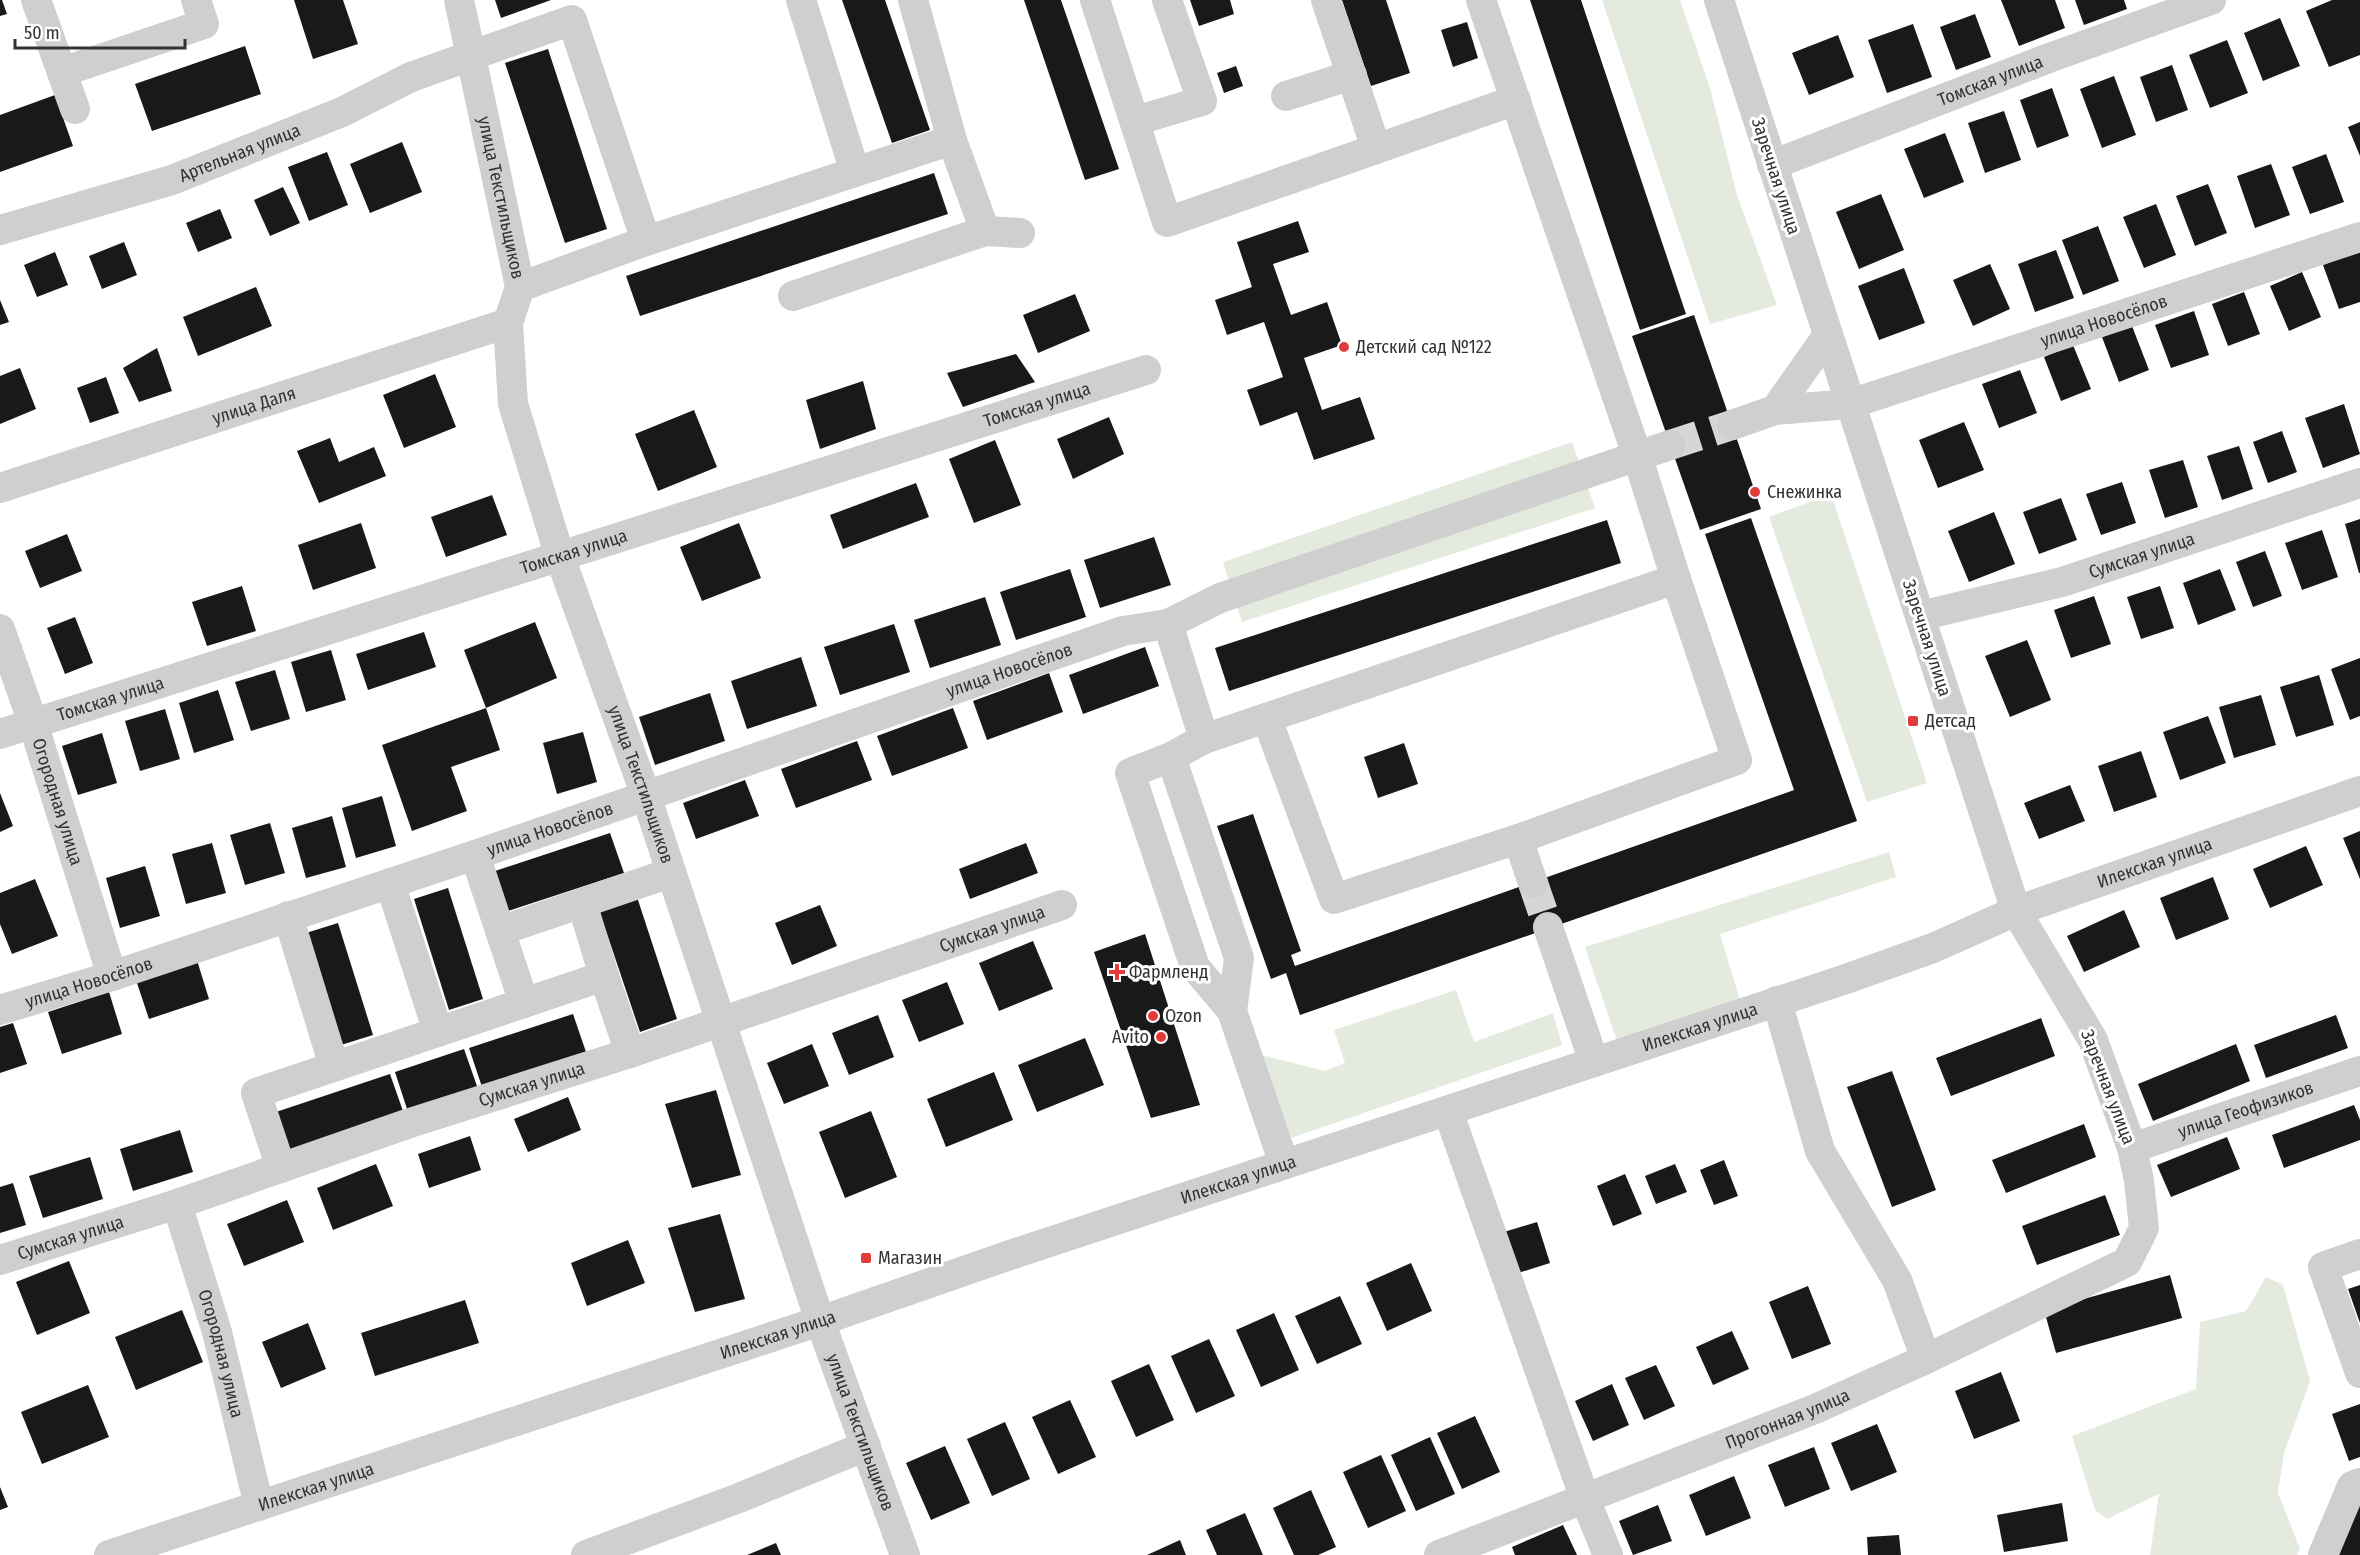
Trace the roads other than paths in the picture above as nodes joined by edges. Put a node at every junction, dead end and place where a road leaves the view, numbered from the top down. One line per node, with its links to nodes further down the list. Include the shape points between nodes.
1 (36, 0): 13 (street)
2 (196, 0): 13 (street, via 204,24)
3 (459, 0): 12 (street, улица Текстильщиков)
4 (801, 0): 22 (street)
5 (913, 0): 19 (street)
6 (1095, 0): 18 (street)
7 (1167, 0): 18 (street, via 1202,101)
8 (1326, 0): 14 (street)
9 (1481, 0): 16 (street)
10 (1719, 0): 21 (street, Заречная улица)
11 (2211, 0): 21 (street, Томская улица)
12 (472, 55): 23 (street, Артельная улица, via 411,77 342,112 172,180); 27 (street, Артельная улица, via 572,20); 28 (street, улица Текстильщиков)
13 (62, 72): 17 (street)
14 (1352, 75): 15 (street); 20 (street)
15 (1286, 96)
16 (1516, 100): 20 (street); 37 (street)
17 (75, 109)
18 (1135, 122): 20 (street, via 1167,222)
19 (952, 140): 22 (street); 24 (street)
20 (1376, 148)
21 (1772, 165): 31 (street, Заречная улица)
22 (855, 172): 27 (street)
23 (0, 230)
24 (984, 231): 25 (street); 29 (street)
25 (1020, 233)
26 (2360, 237): 33 (street, улица Новосёлов)
27 (646, 241): 28 (street)
28 (520, 287): 30 (street, улица Текстильщиков)
29 (793, 296)
30 (508, 323): 39 (street, улица Даля); 40 (street, улица Текстильщиков, via 513,404)
31 (1827, 336): 33 (street, Заречная улица); 34 (street)
32 (1146, 370): 40 (street, Томская улица)
33 (1850, 404): 34 (street, улица Новосёлов); 42 (street, Заречная улица)
34 (1775, 410): 35 (street, улица Новосёлов)
35 (1732, 425)
36 (1670, 445): 37 (street, улица Новосёлов)
37 (1637, 455): 41 (street); 43 (street, улица Новосёлов, via 1220,598)
38 (2360, 483): 42 (street, Сумская улица, via 2062,582)
39 (0, 489)
40 (560, 557): 46 (street, Томская улица); 51 (street, улица Текстильщиков)
41 (1676, 579): 45 (street); 52 (street, via 1737,760)
42 (1920, 616): 59 (street, Заречная улица)
43 (1168, 624): 48 (street); 51 (street, улица Новосёлов, via 1123,630)
44 (0, 629): 46 (street, Огородная улица)
45 (1267, 719): 48 (street); 52 (street, via 1334,899)
46 (33, 723): 47 (street, Томская улица); 63 (street, Огородная улица)
47 (0, 734)
48 (1204, 740): 49 (street)
49 (1171, 757): 68 (street, via 1239,958); 68 (street, via 1130,773 1195,967)
50 (2360, 791): 59 (street, Илекская улица)
51 (646, 796): 53 (street, улица Новосёлов); 54 (street, улица Текстильщиков)
52 (1518, 839): 56 (street)
53 (475, 855): 55 (street, улица Новосёлов); 62 (street)
54 (670, 873): 57 (street); 69 (street, улица Текстильщиков)
55 (390, 883): 60 (street, улица Новосёлов); 70 (street)
56 (1533, 883)
57 (582, 903): 62 (street); 64 (street)
58 (1062, 905): 69 (street, Сумская улица)
59 (2016, 911): 65 (street, Илекская улица, via 1902,960); 76 (street, Заречная улица, via 2093,1040)
60 (288, 916): 63 (street, улица Новосёлов); 73 (street)
61 (1548, 927): 72 (street)
62 (500, 931): 66 (street)
63 (112, 975): 67 (street, улица Новосёлов)
64 (604, 976): 66 (street); 71 (street)
65 (1777, 1001): 72 (street, Илекская улица); 84 (street, via 1820,1151 1897,1280)
66 (524, 1003): 70 (street)
67 (0, 1010)
68 (1232, 1011): 77 (street)
69 (722, 1022): 71 (street, Сумская улица); 83 (street, улица Текстильщиков)
70 (438, 1032): 73 (street)
71 (630, 1053): 78 (street, Сумская улица)
72 (1594, 1062): 75 (street, Илекская улица)
73 (334, 1066): 78 (street, via 256,1093)
74 (2360, 1071): 76 (street, улица Геофизиков)
75 (1448, 1111): 77 (street, Илекская улица); 88 (street)
76 (2132, 1148): 82 (street, Заречная улица, via 2144,1228)
77 (1284, 1164): 83 (street, Илекская улица)
78 (281, 1168): 79 (street, Сумская улица)
79 (177, 1203): 81 (street, Сумская улица); 89 (street, Огородная улица, via 217,1332)
80 (2360, 1254): 85 (street, via 2323,1267)
81 (0, 1260)
82 (2127, 1262): 84 (street, Прогонная улица)
83 (820, 1321): 86 (street, улица Текстильщиков); 89 (street, Илекская улица)
84 (1926, 1359): 88 (street, Прогонная улица, via 1815,1409)
85 (2360, 1373)
86 (866, 1446): 91 (street); 92 (street, улица Текстильщиков)
87 (2360, 1483): 95 (street, via 2352,1486)
88 (1585, 1499): 93 (street, Прогонная улица); 94 (street)
89 (259, 1506): 90 (street, Илекская улица)
90 (109, 1555)
91 (586, 1555)
92 (905, 1555)
93 (1439, 1555)
94 (1608, 1555)
95 (2323, 1555)

